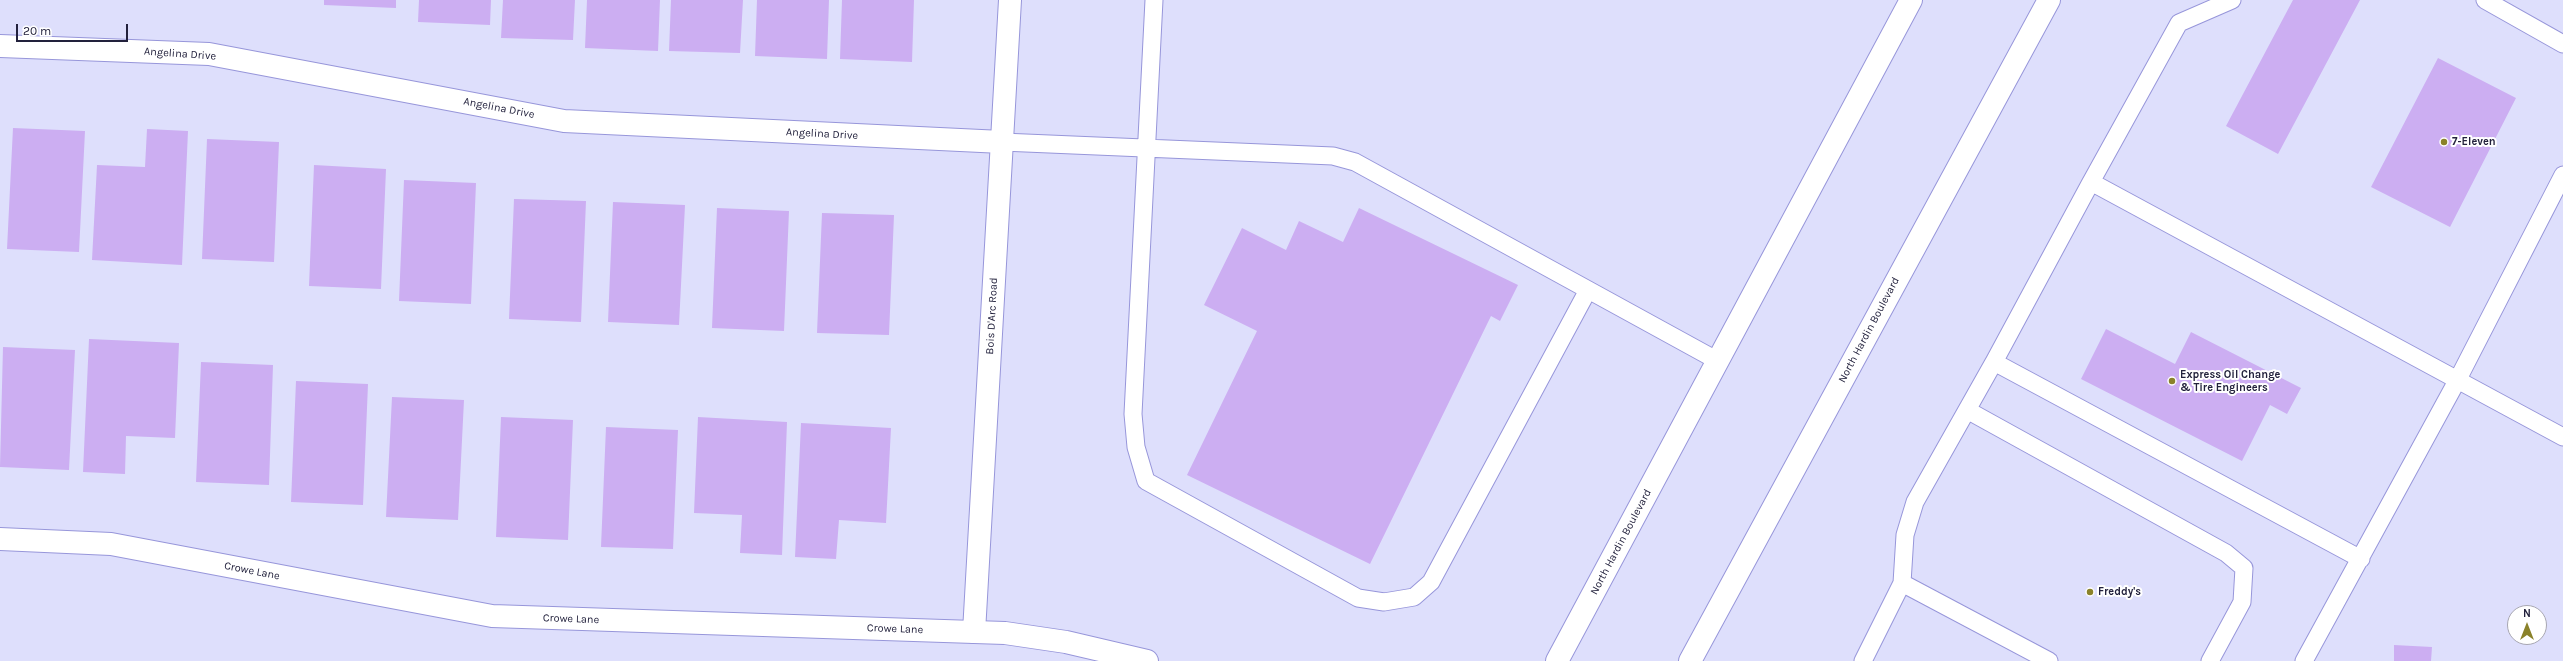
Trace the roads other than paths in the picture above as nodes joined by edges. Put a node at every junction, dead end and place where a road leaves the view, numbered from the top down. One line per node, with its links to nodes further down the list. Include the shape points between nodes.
1 (1010, 0): 9 (street, Bois D'Arc Road)
2 (1154, 0): 10 (lane)
3 (1911, 0): 14 (street, North Hardin Boulevard)
4 (2049, 0): 25 (street, North Hardin Boulevard)
5 (2232, 0): 12 (lane, via 2179,23)
6 (2485, 0): 7 (lane)
7 (2563, 44)
8 (0, 46): 9 (street, Angelina Drive, via 209,54 564,121)
9 (1002, 142): 10 (lane); 22 (street, Bois D'Arc Road)
10 (1145, 148): 13 (lane, via 1333,156 1355,162); 13 (lane, via 1133,414 1136,447 1146,481 1358,598 1384,602 1414,596 1431,582)
11 (2563, 175): 16 (lane)
12 (2091, 182): 15 (lane); 16 (lane)
13 (1588, 290): 14 (lane)
14 (1718, 361): 24 (street, North Hardin Boulevard)
15 (1994, 362): 17 (lane); 20 (lane)
16 (2458, 379): 18 (lane); 20 (lane)
17 (1967, 410): 21 (lane, via 1915,502 1905,534); 28 (lane, via 2226,552 2244,568 2242,602)
18 (2563, 437)
19 (0, 539): 22 (street, Crowe Lane, via 111,544 492,616)
20 (2361, 559): 29 (lane)
21 (1902, 583): 26 (lane); 27 (lane)
22 (974, 632): 23 (street, Crowe Lane, via 1005,633 1066,642)
23 (1146, 661)
24 (1557, 661)
25 (1690, 661)
26 (1863, 661)
27 (2049, 661)
28 (2210, 661)
29 (2304, 661)

